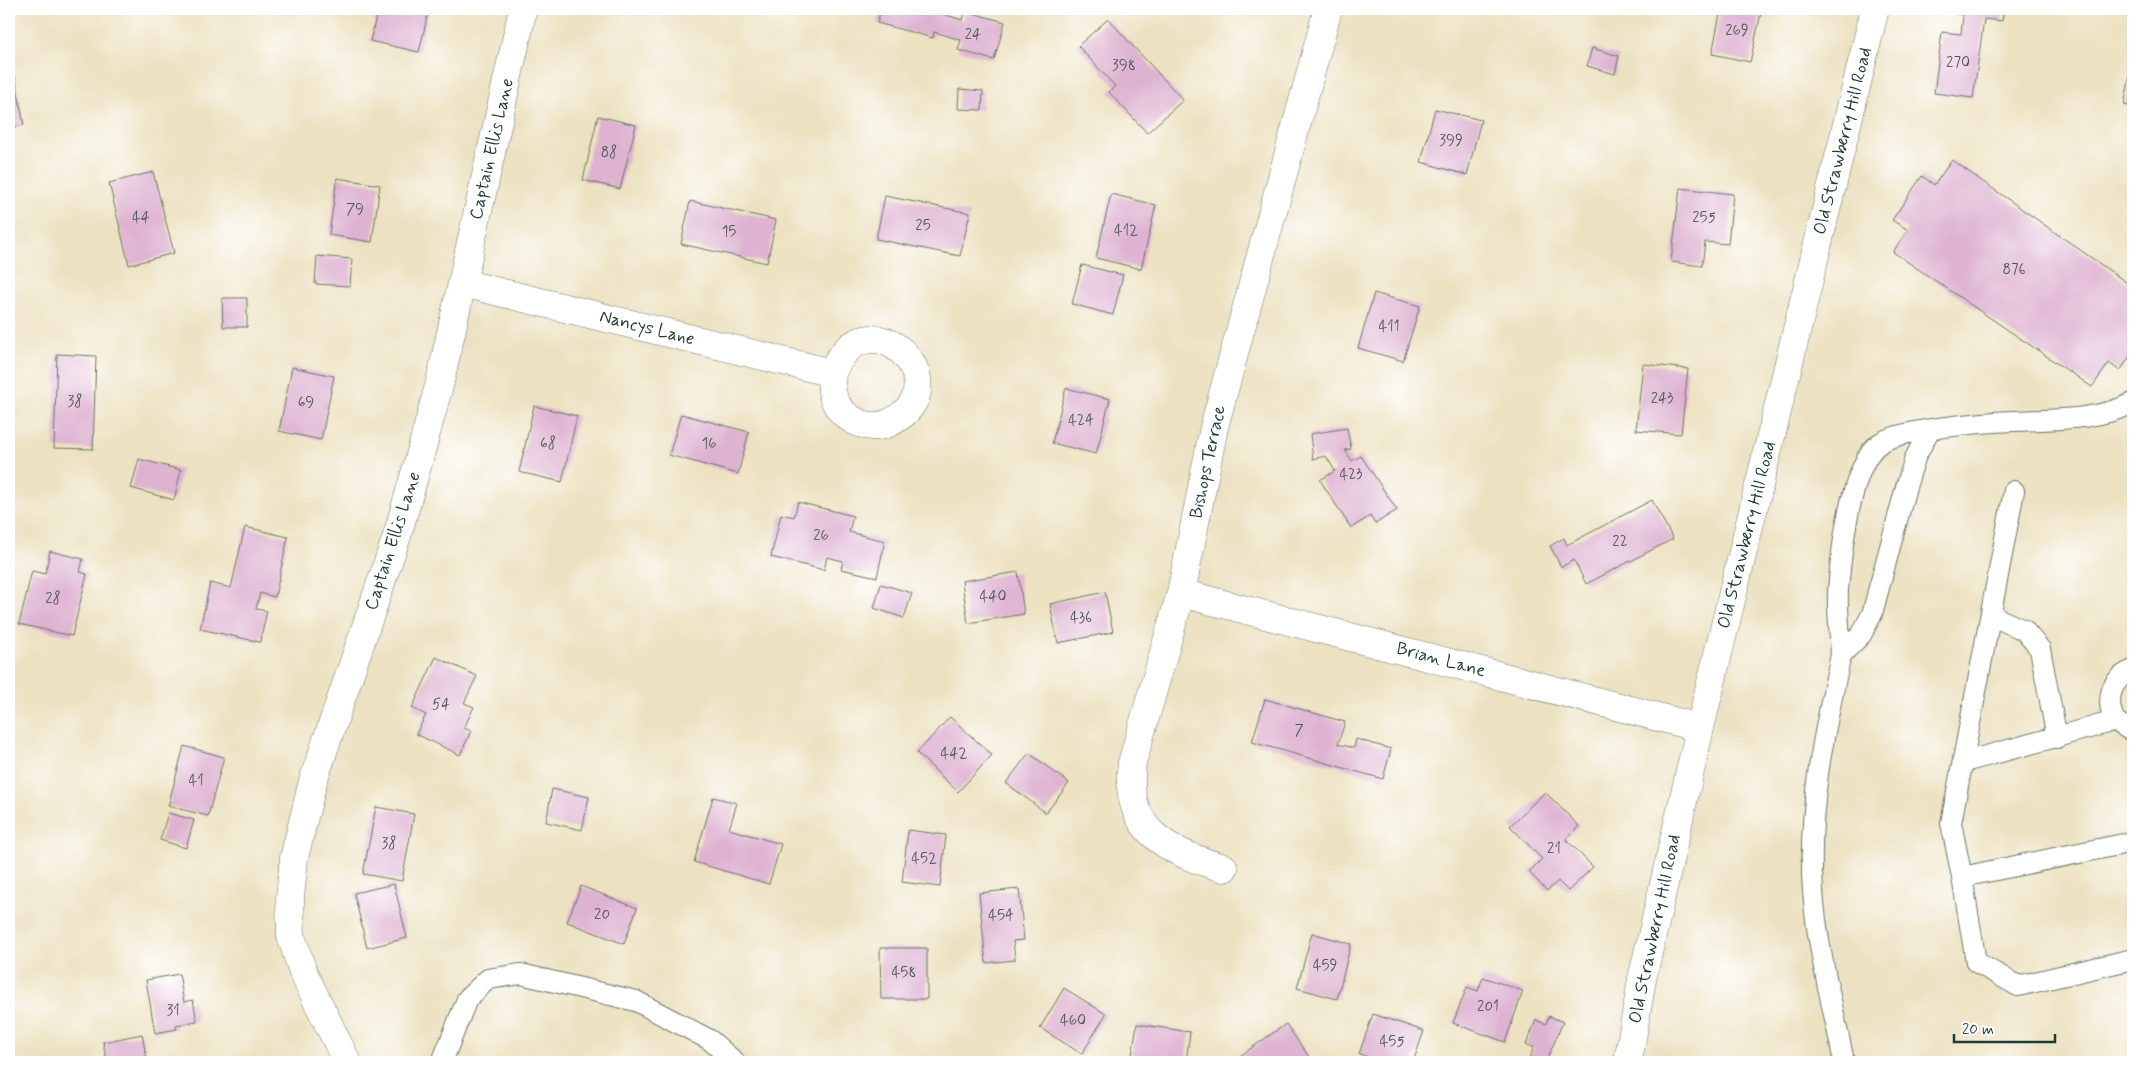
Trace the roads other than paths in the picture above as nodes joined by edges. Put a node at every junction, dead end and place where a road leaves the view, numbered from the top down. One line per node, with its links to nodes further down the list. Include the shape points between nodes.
1 (523, 9): 4 (street, Captain Ellis Lane)
2 (1324, 9): 9 (street, Bishops Terrace, via 1214,427)
3 (1875, 9): 14 (street, Old Strawberry Hill Road)
4 (462, 282): 5 (street, Nancys Lane); 22 (street, Captain Ellis Lane, via 440,382 397,536 313,781 294,858 291,936 303,972)
5 (832, 373)
6 (2133, 403): 7 (lane, via 2074,420 1980,423)
7 (1929, 431): 11 (lane, via 1915,458 1872,614 1861,636); 11 (lane, via 1880,442 1867,454 1850,506 1838,592)
8 (2014, 491): 10 (lane)
9 (1181, 593): 14 (street, Brian Lane); 19 (street, Bishops Terrace, via 1132,763 1129,785 1133,806 1154,835 1178,852)
10 (1992, 616): 16 (lane, via 2024,630 2040,649); 17 (lane)
11 (1841, 655): 26 (lane, via 1822,741 1812,849 1819,938)
12 (2133, 670): 13 (lane, via 2123,674 2110,692 2109,702)
13 (2115, 721): 15 (lane); 16 (lane)
14 (1700, 728): 25 (street, Old Strawberry Hill Road, via 1642,979)
15 (2133, 732)
16 (2057, 738): 17 (lane)
17 (1964, 762): 20 (lane, via 1952,824)
18 (2133, 842): 20 (lane)
19 (1224, 868)
20 (1962, 877): 21 (lane, via 1976,962 2018,986)
21 (2133, 959)
22 (347, 1062)
23 (442, 1062): 24 (lane, via 467,999 488,979 522,974 636,1001 710,1040)
24 (735, 1062)
25 (1628, 1062)
26 (1844, 1062)

